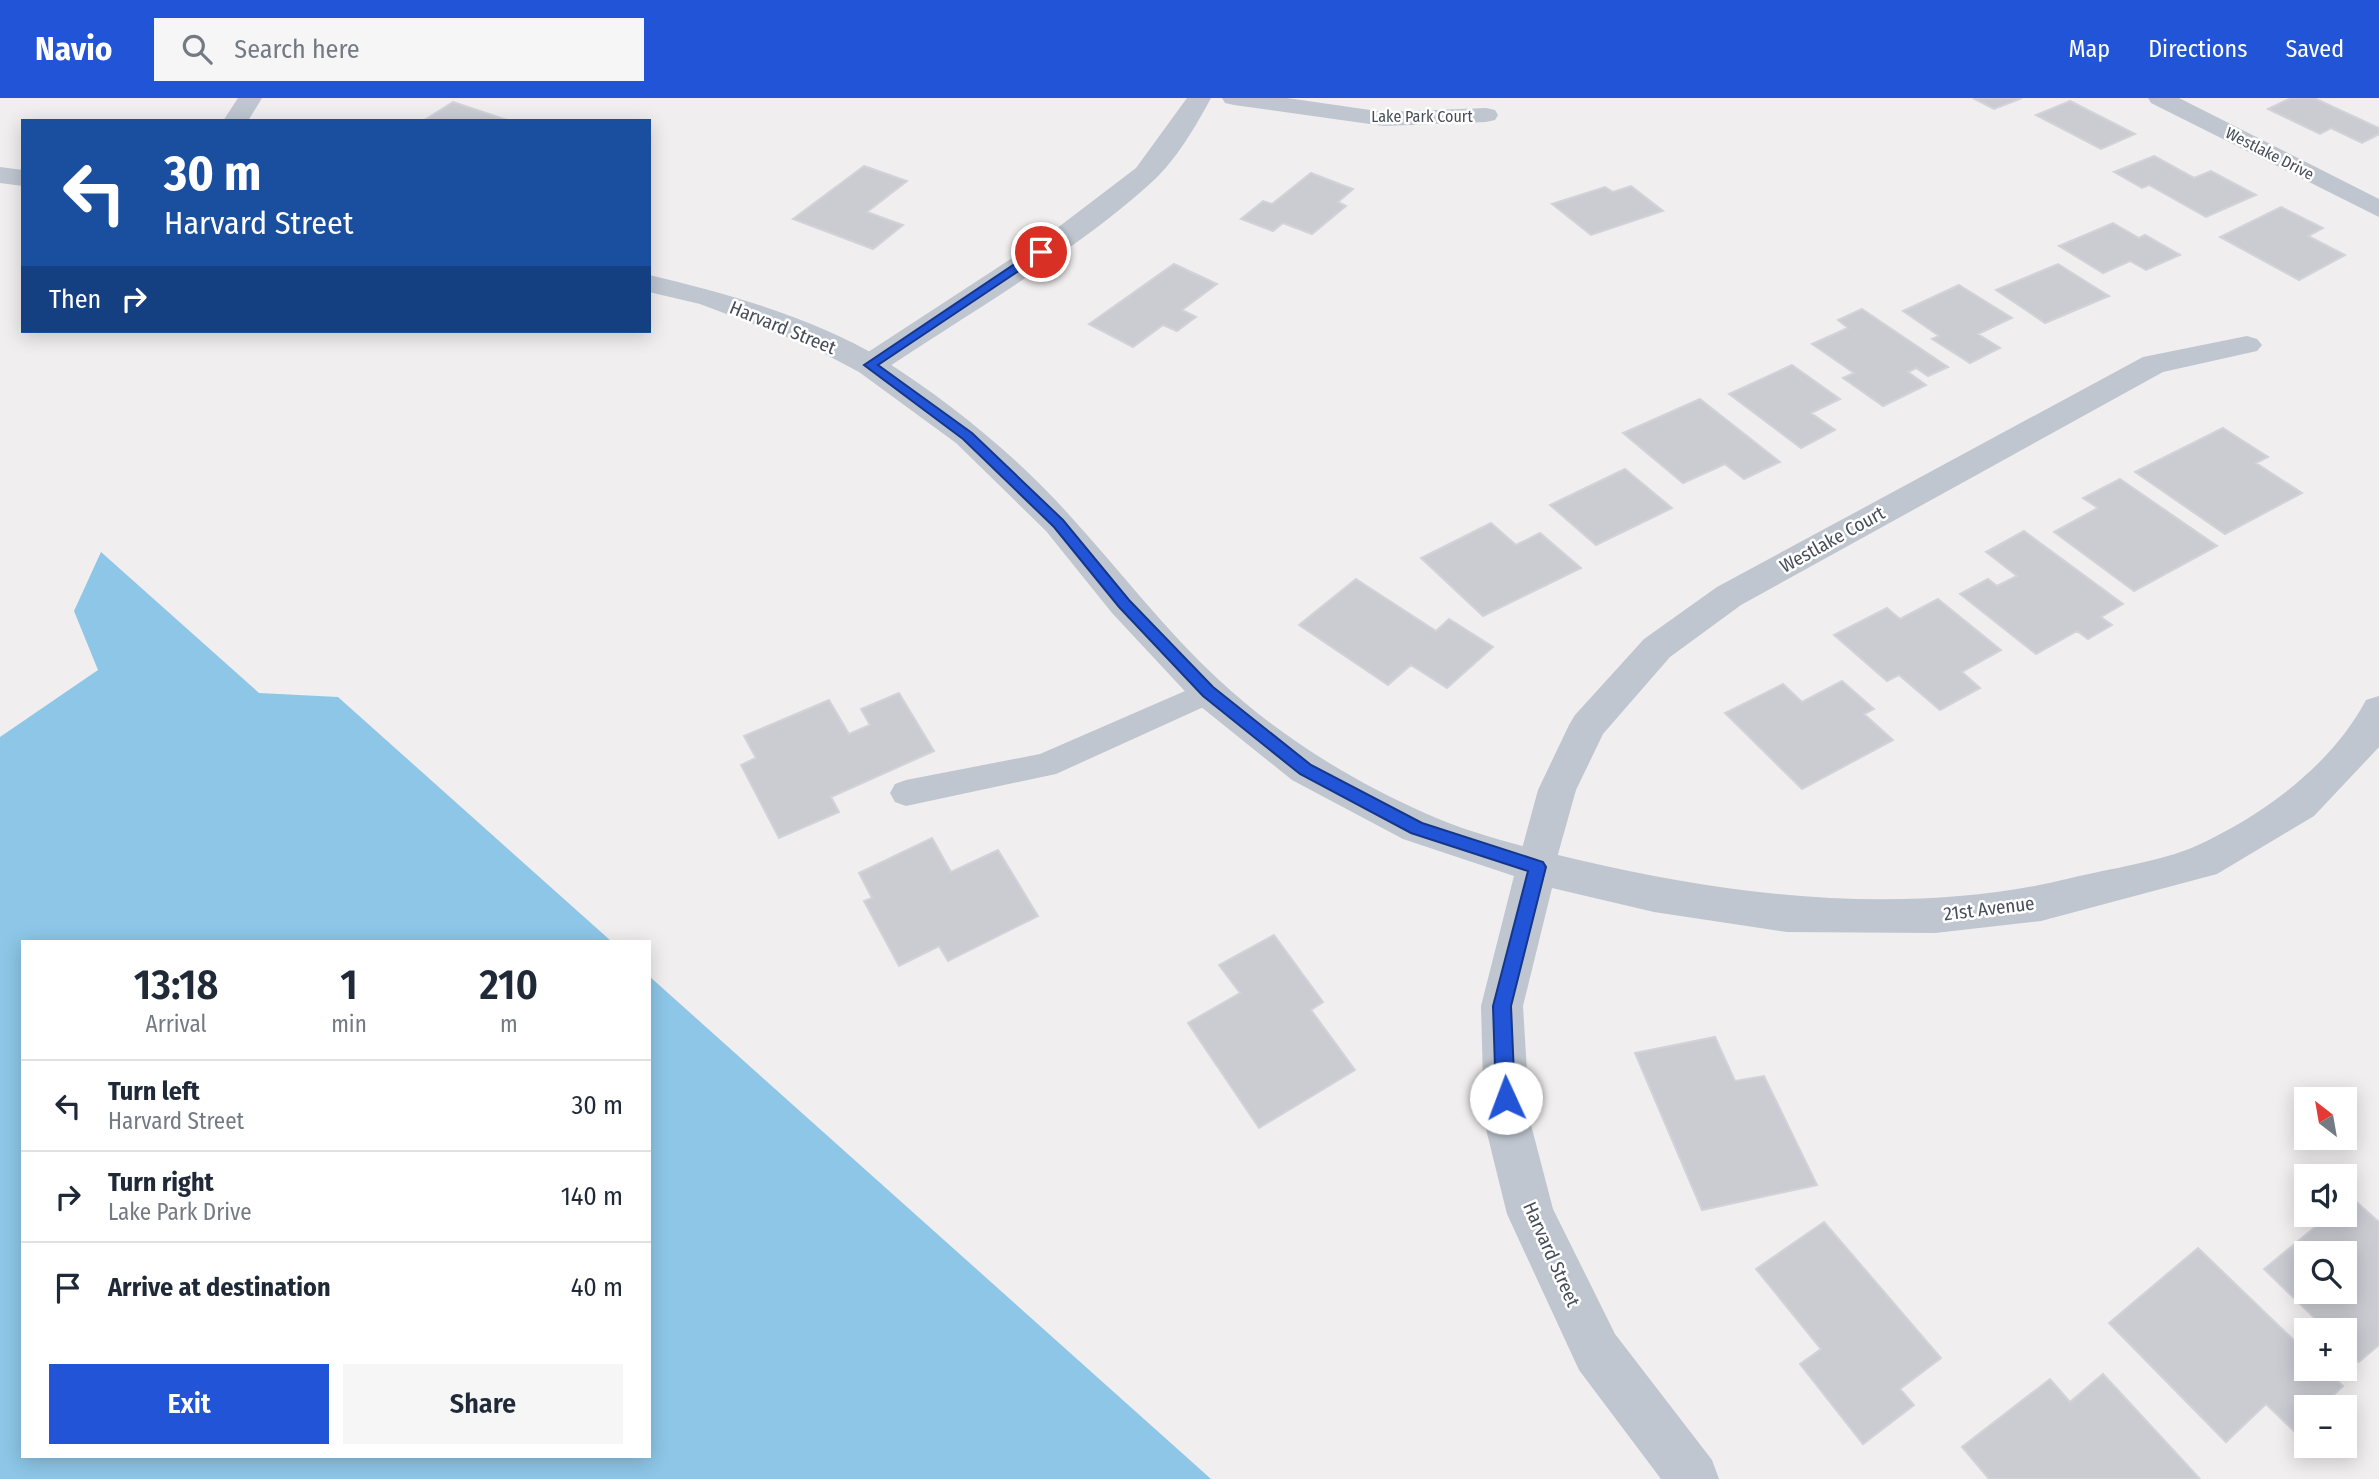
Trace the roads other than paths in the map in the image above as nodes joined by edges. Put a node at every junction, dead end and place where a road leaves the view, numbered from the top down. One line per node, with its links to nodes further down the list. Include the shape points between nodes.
1 (250, 98): 6 (street)
2 (1199, 98): 12 (street, via 1145,174 1062,238)
3 (1234, 98): 5 (street, Lake Park Court, via 1384,119)
4 (2160, 98): 9 (street, Westlake Drive)
5 (1486, 115)
6 (236, 119)
7 (0, 175): 8 (street)
8 (21, 178)
9 (2379, 209)
10 (651, 283): 12 (street, Harvard Street, via 710,298 818,339)
11 (2247, 345): 16 (street, Westlake Court, via 2154,364 1719,603 1657,648 1588,725 1557,790)
12 (870, 365): 13 (street, Harvard Street, via 967,436 1058,523 1124,604)
13 (1208, 692): 15 (lane, via 1045,765); 16 (street, Harvard Street, via 1305,769 1417,828)
14 (2379, 710): 16 (street, 21st Avenue, via 2368,734 2300,805 2203,862 2041,902 1936,915 1787,914 1654,895)
15 (906, 793)
16 (1537, 867): 17 (street, Harvard Street, via 1502,1006 1507,1121 1531,1214 1597,1352)
17 (1693, 1479)

